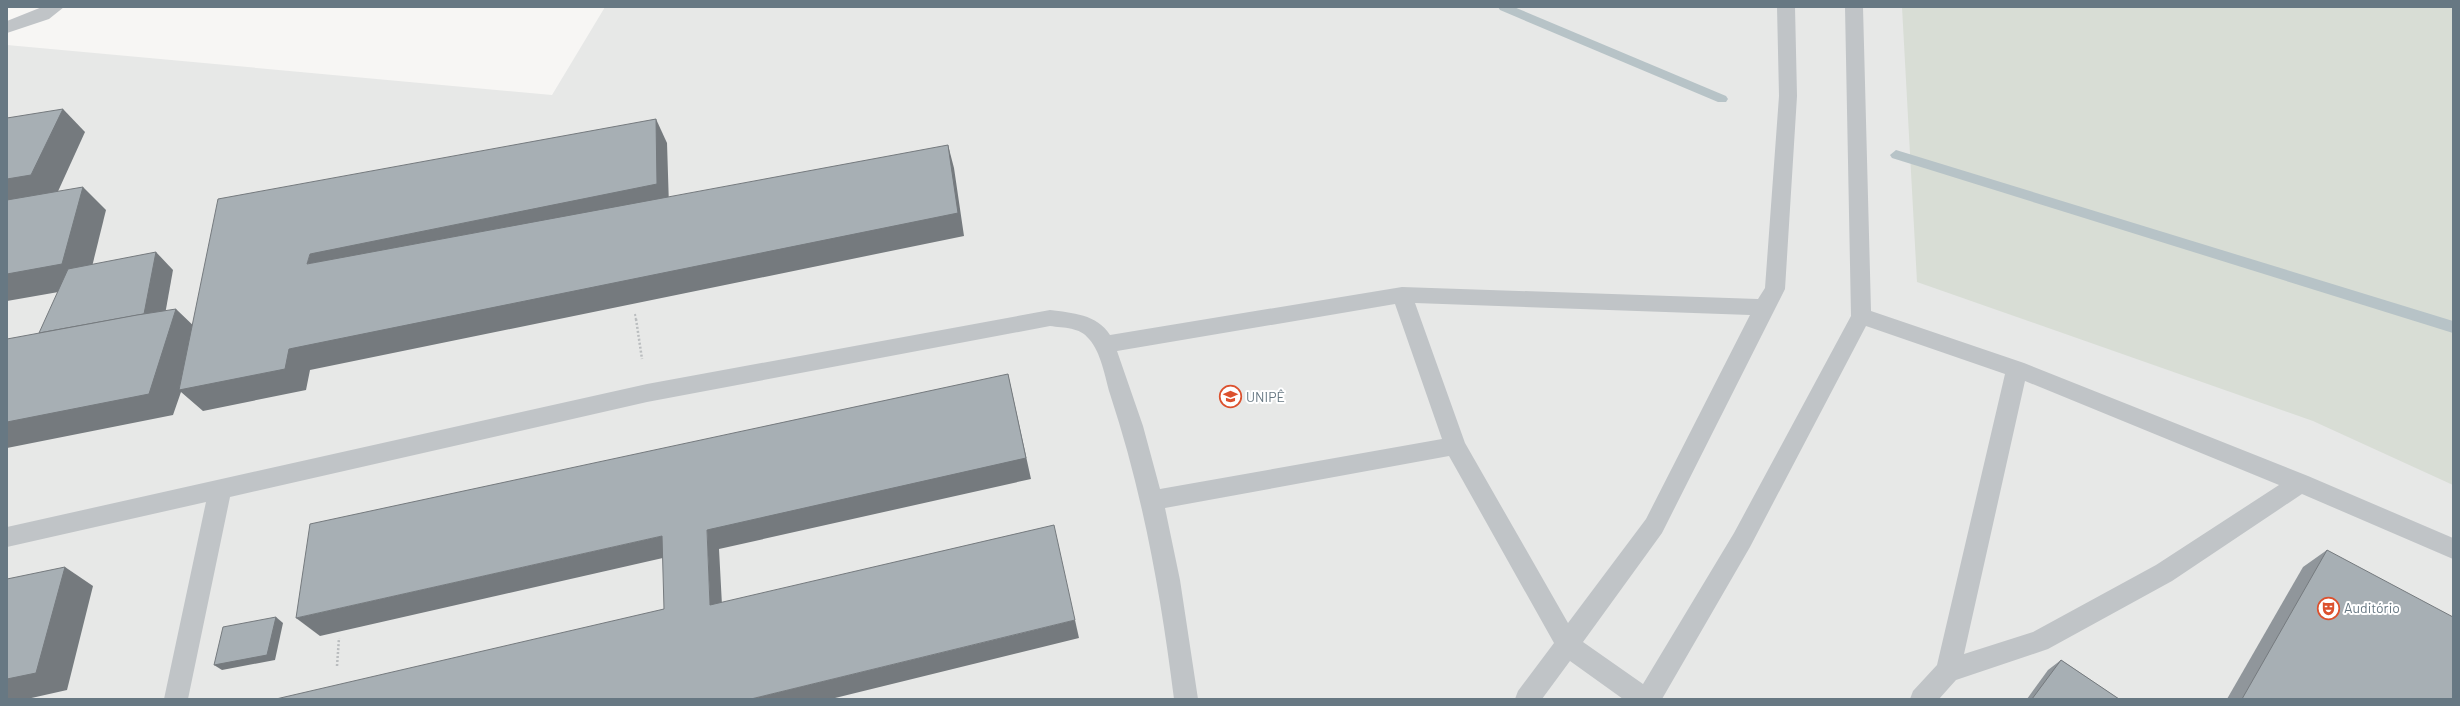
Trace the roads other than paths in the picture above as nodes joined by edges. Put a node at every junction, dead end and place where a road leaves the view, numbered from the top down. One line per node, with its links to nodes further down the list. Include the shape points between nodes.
1 (55, 7): 4 (street)
2 (1786, 7): 6 (lane, via 1788,96 1775,289)
3 (1854, 7): 7 (lane)
4 (7, 27)
5 (1402, 295): 6 (lane); 8 (lane); 10 (lane)
6 (1764, 306): 16 (lane, via 1654,526)
7 (1861, 316): 9 (lane); 22 (lane, via 1742,540)
8 (1103, 345): 12 (lane, via 1095,331 1078,322 1050,318 647,393); 13 (lane, via 1127,411)
9 (2017, 369): 11 (lane); 17 (lane)
10 (1455, 446): 13 (lane); 16 (lane)
11 (2300, 483): 15 (lane); 17 (lane, via 2164,573 2039,641)
12 (220, 491): 14 (lane); 18 (lane)
13 (1153, 500): 19 (lane, via 1177,630)
14 (7, 537)
15 (2453, 549)
16 (1568, 645): 20 (lane); 21 (lane)
17 (1948, 671): 23 (lane)
18 (176, 699)
19 (1186, 699)
20 (1527, 699)
21 (1644, 699)
22 (1648, 699)
23 (1922, 699)

